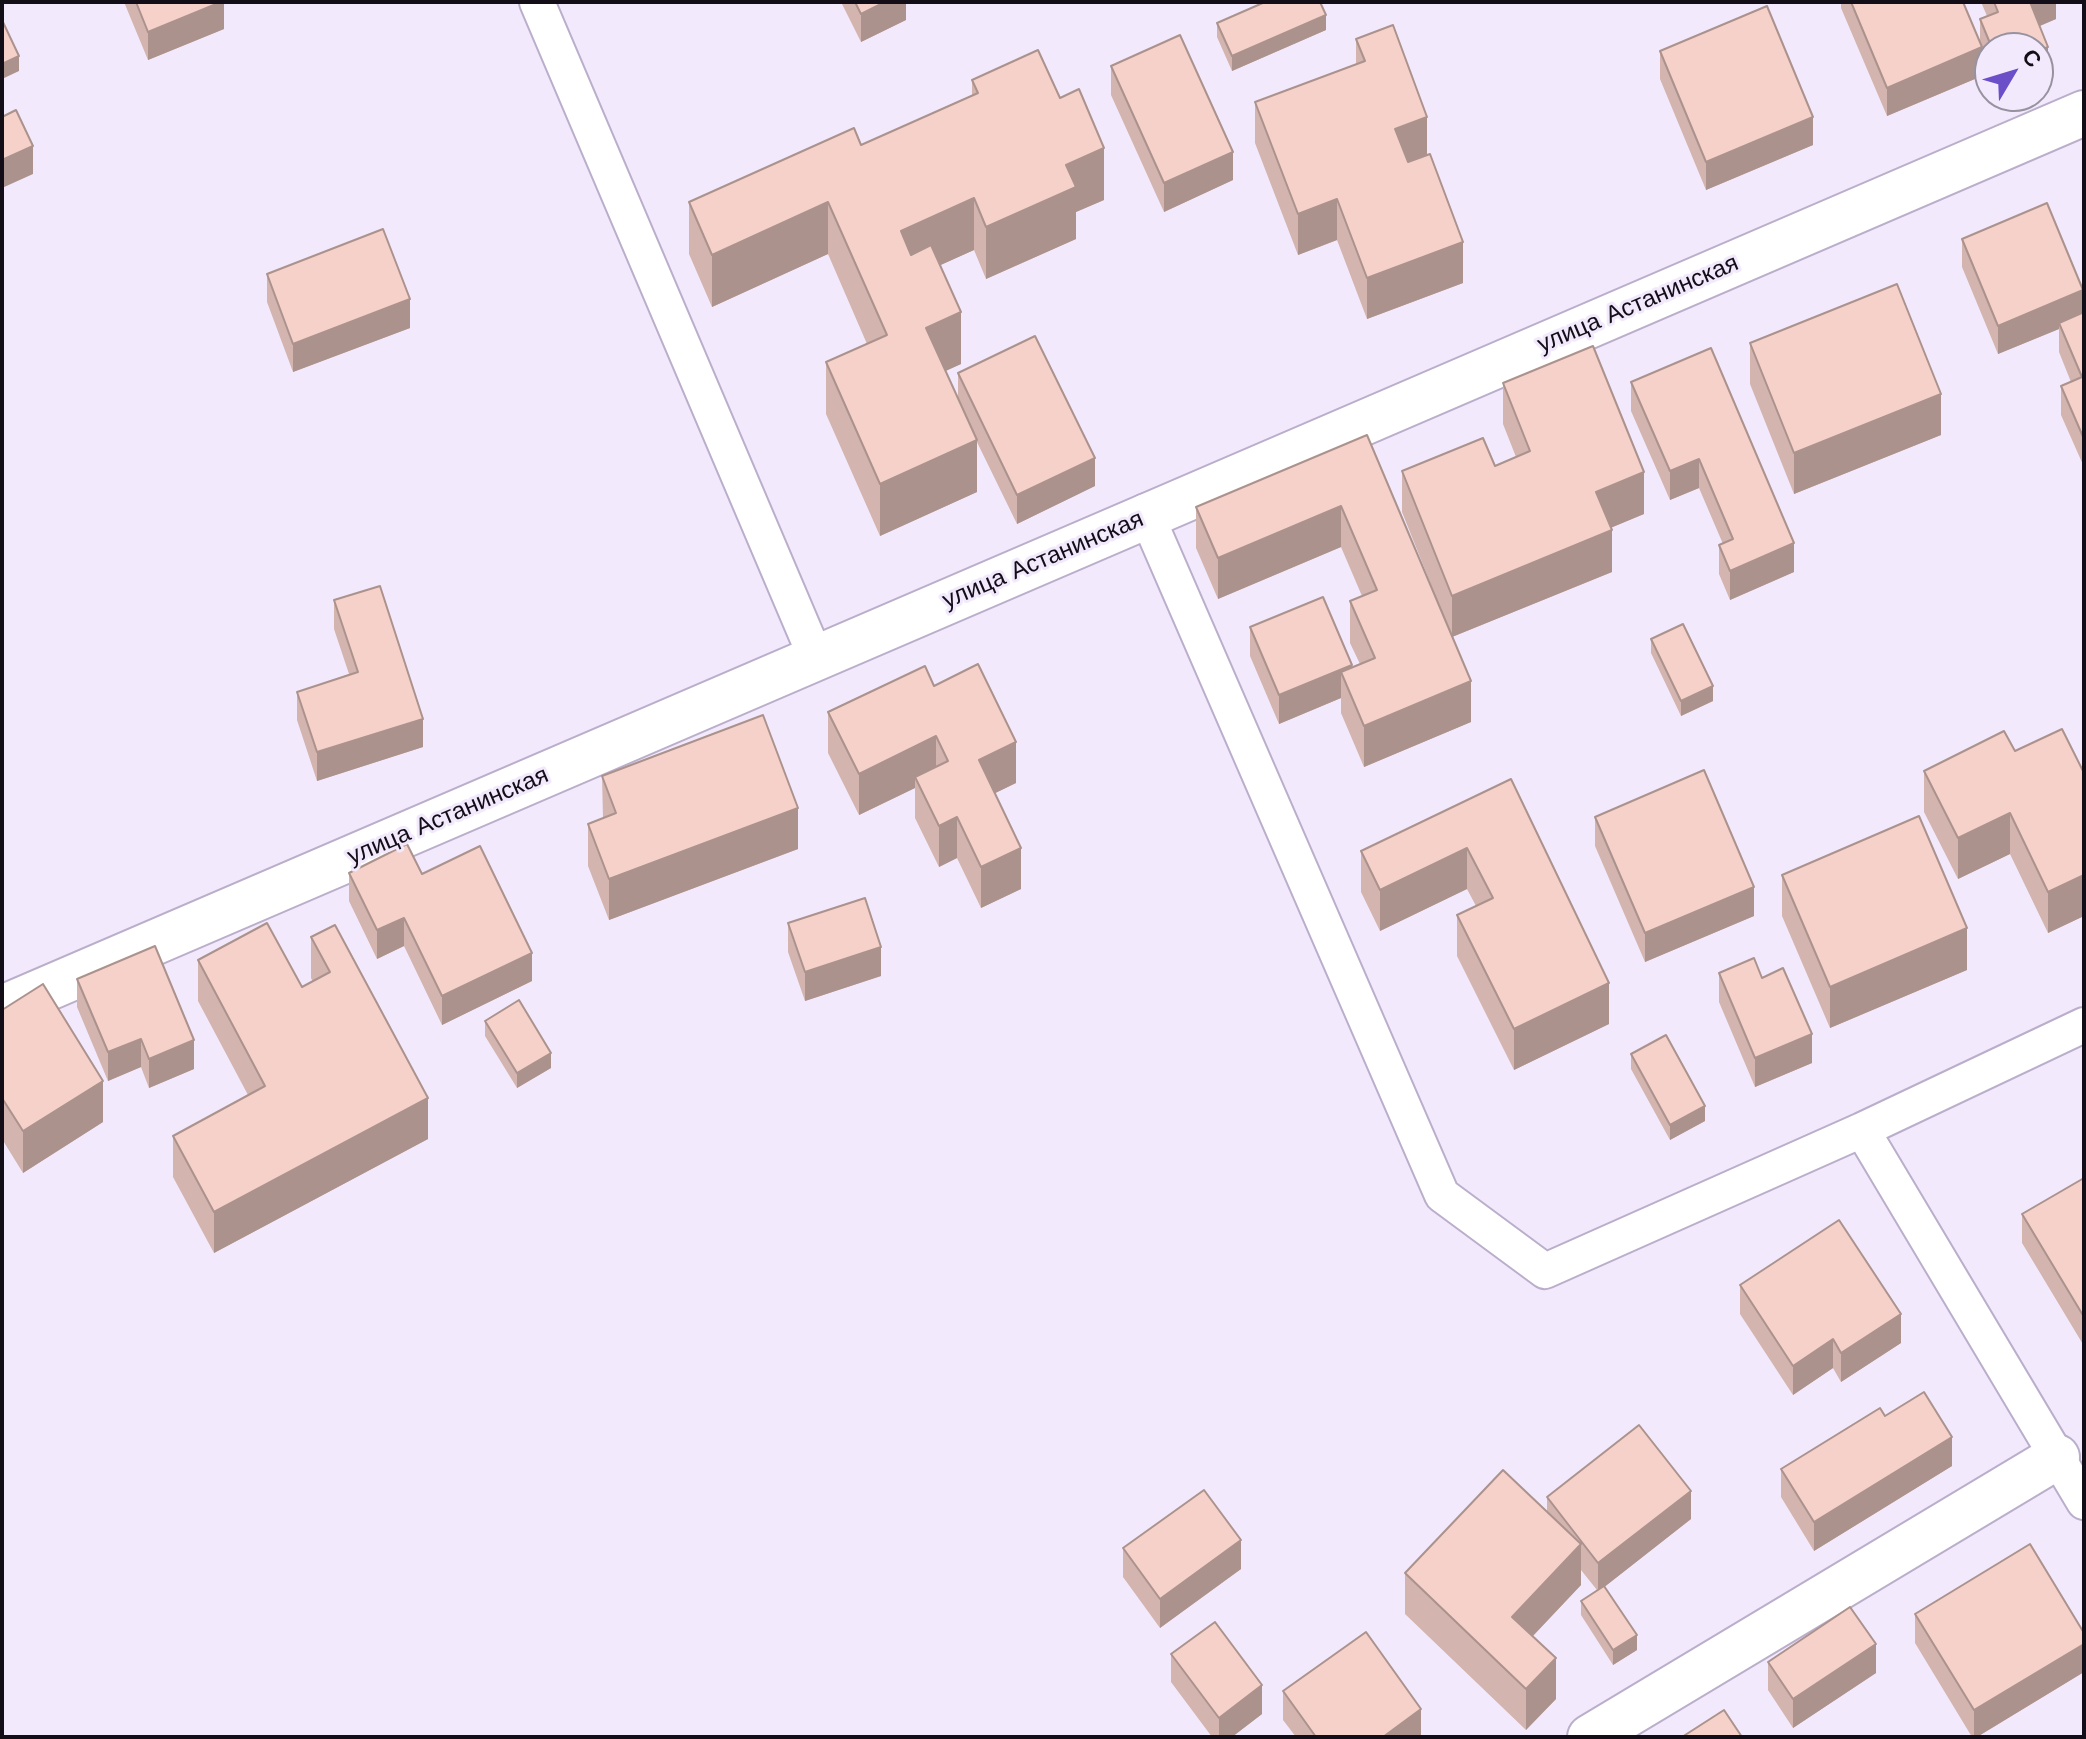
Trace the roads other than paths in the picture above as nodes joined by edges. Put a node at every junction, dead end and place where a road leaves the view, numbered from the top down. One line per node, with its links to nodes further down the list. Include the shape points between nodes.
1 (537, 2): 4 (lane)
2 (2084, 113): 3 (street, улица Астанинская)
3 (1147, 516): 4 (street, улица Астанинская); 7 (lane, via 1442,1195 1545,1271)
4 (816, 658): 5 (street, улица Астанинская)
5 (2, 1008)
6 (2084, 1025): 7 (lane)
7 (1862, 1130): 8 (lane)
8 (2057, 1457): 9 (lane); 10 (street)
9 (2084, 1502)
10 (1590, 1737)

